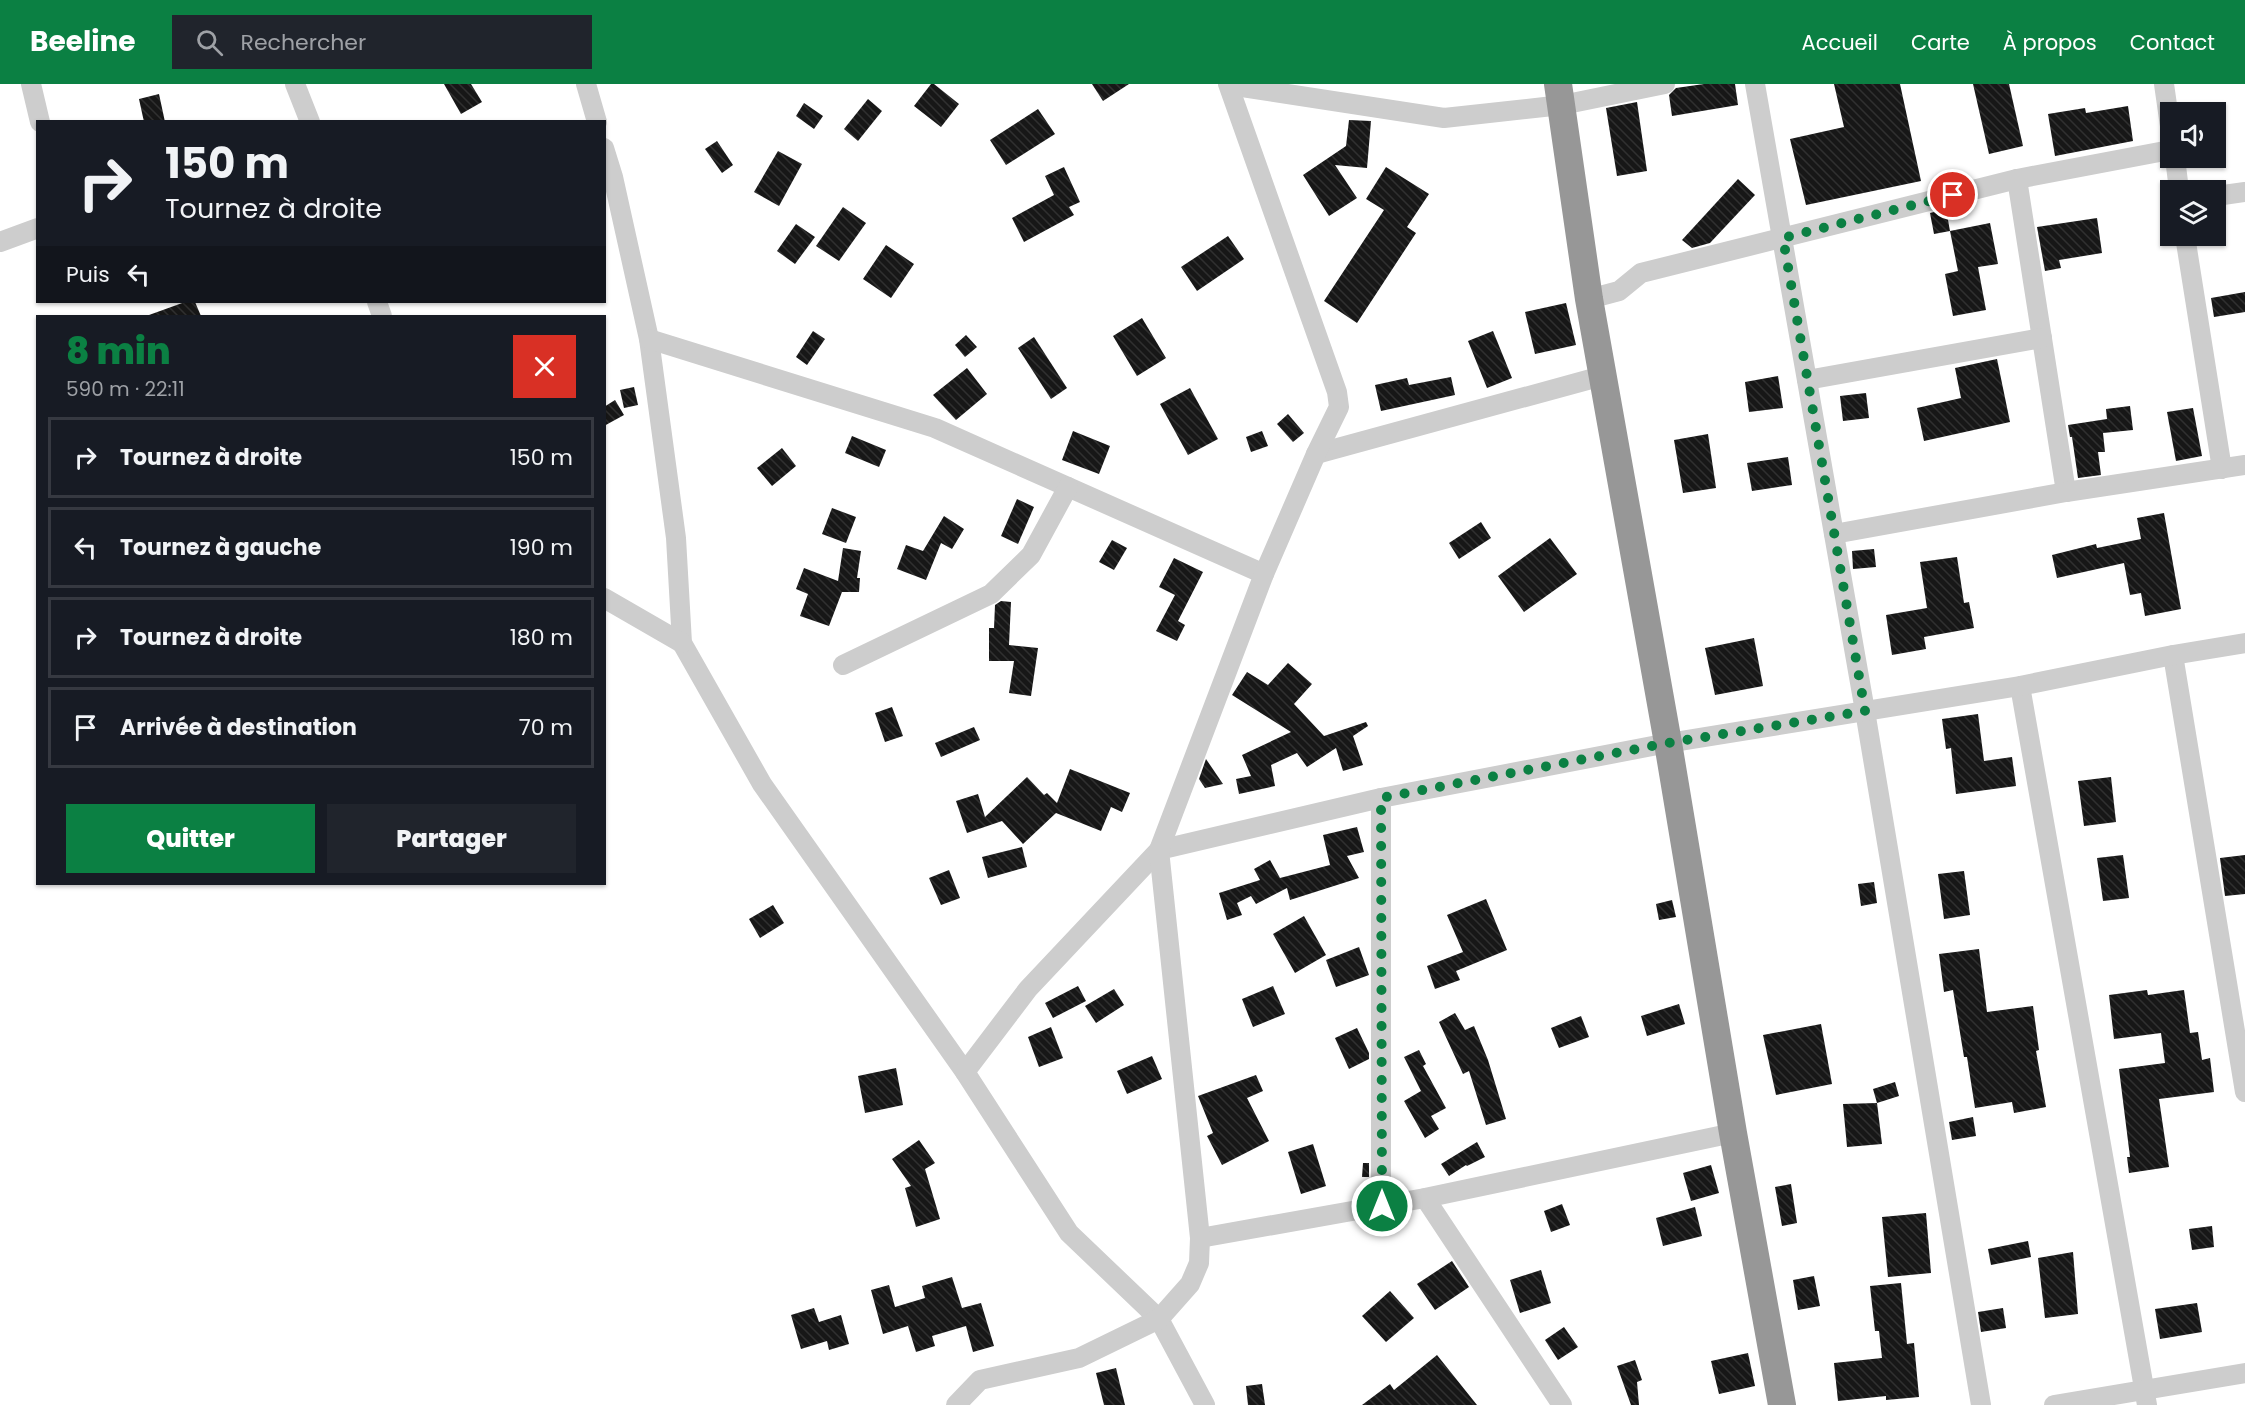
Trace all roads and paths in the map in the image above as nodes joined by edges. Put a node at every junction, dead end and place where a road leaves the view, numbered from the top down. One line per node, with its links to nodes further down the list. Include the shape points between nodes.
1 (31, 84): 10 (street)
2 (295, 84): 11 (street)
3 (586, 84): 12 (street)
4 (1665, 84): 8 (street)
5 (1755, 84): 19 (street)
6 (2164, 84): 9 (street)
7 (1228, 85): 8 (street, via 1444,118); 27 (street, via 1337,392 1339,407)
8 (1560, 94): 22 (highway)
9 (2167, 102)
10 (40, 120)
11 (309, 120)
12 (596, 120)
13 (2160, 152): 15 (street)
14 (606, 154): 24 (street)
15 (2017, 179): 19 (street); 23 (street)
16 (2245, 192): 17 (street)
17 (2226, 195)
18 (36, 229): 20 (street)
19 (1783, 238): 22 (street, via 1641,273 1618,291); 26 (street)
20 (0, 242)
21 (2188, 246): 29 (street)
22 (1589, 299): 25 (highway)
23 (2042, 338): 26 (street); 31 (street)
24 (649, 339): 30 (street, via 935,428); 35 (street, via 675,538)
25 (1602, 376): 27 (street); 41 (highway)
26 (1807, 380): 32 (street)
27 (1316, 454): 33 (street)
28 (2245, 465): 29 (street)
29 (2222, 469): 31 (street)
30 (1068, 487): 33 (street); 38 (street, via 1031,555 990,594)
31 (2066, 492): 32 (street)
32 (1834, 534): 40 (street)
33 (1264, 574): 43 (street)
34 (606, 599): 35 (street)
35 (682, 643): 44 (street, via 762,784)
36 (2245, 643): 37 (street)
37 (2173, 655): 39 (street); 45 (street)
38 (843, 665)
39 (2020, 686): 40 (street); 52 (street)
40 (1865, 711): 41 (street); 57 (street)
41 (1668, 743): 42 (street); 46 (highway)
42 (1381, 798): 43 (street); 48 (street)
43 (1159, 850): 44 (street, via 1028,989); 49 (street)
44 (965, 1072): 50 (street, via 1069,1233)
45 (2245, 1092)
46 (1733, 1133): 47 (street); 56 (highway)
47 (1425, 1198): 48 (street); 55 (street)
48 (1382, 1206): 49 (street)
49 (1200, 1238): 50 (street, via 1199,1263 1190,1284)
50 (1159, 1319): 53 (street, via 1079,1358 980,1380); 54 (street)
51 (2245, 1373): 52 (street)
52 (2146, 1398): 58 (street)
53 (956, 1405)
54 (1205, 1405)
55 (1562, 1405)
56 (1782, 1405)
57 (1982, 1405)
58 (2054, 1405)

